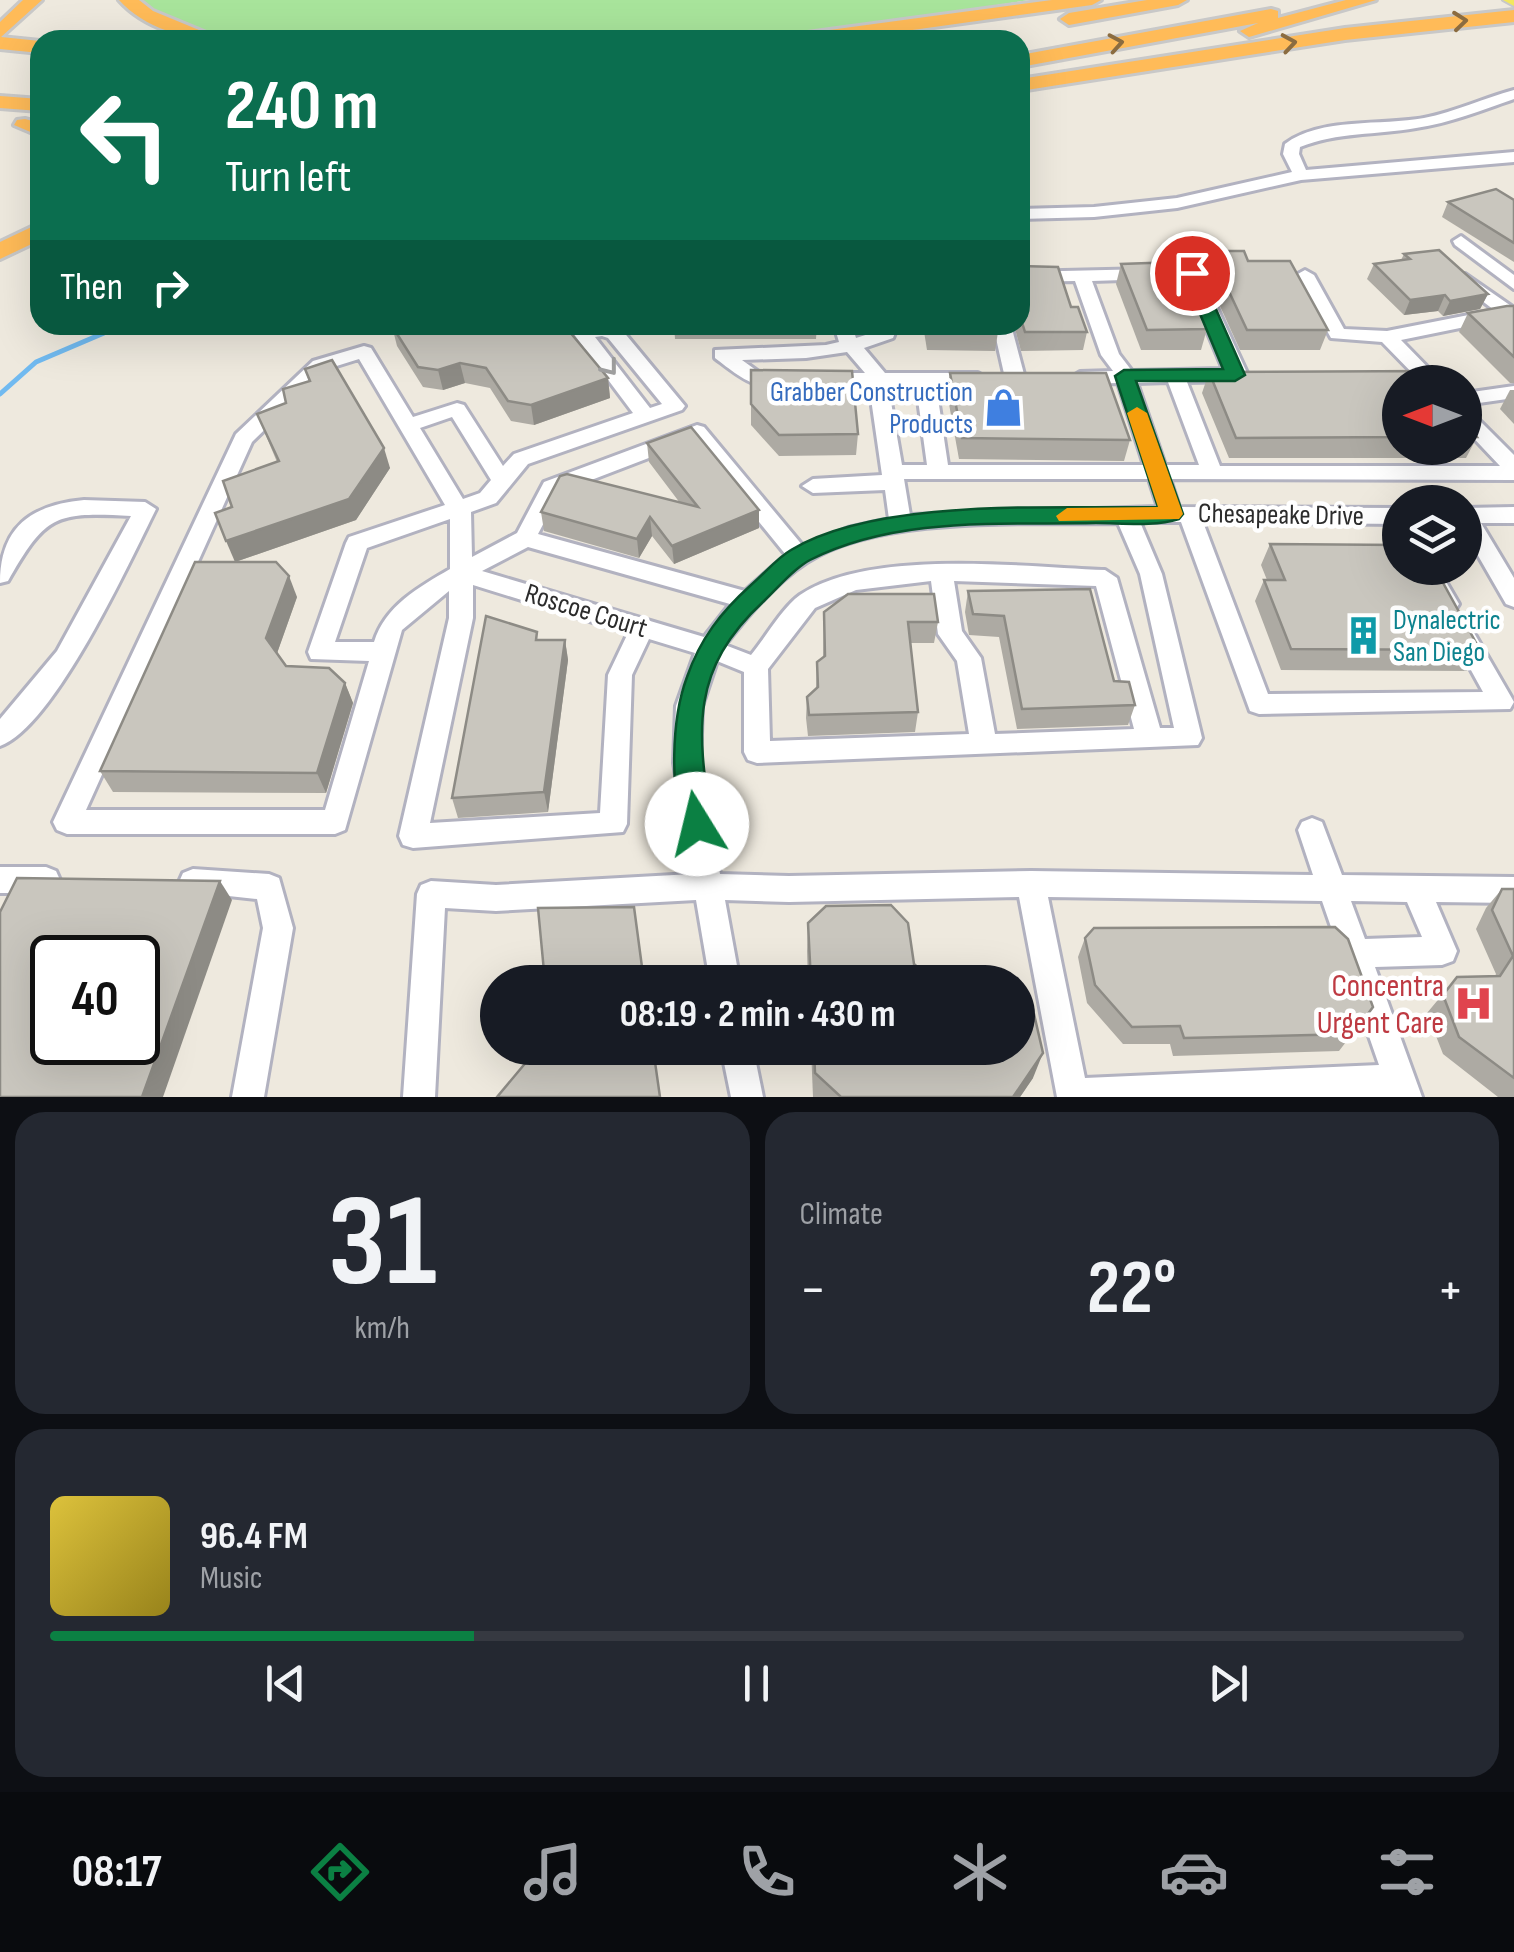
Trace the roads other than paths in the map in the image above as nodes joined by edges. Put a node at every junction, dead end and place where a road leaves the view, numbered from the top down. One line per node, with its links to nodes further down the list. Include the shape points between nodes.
1 (33, 0): 10 (highway)
2 (128, 0): 11 (highway)
3 (1053, 0): 8 (highway)
4 (1092, 0): 8 (highway)
5 (1178, 0): 13 (highway)
6 (1353, 0): 16 (highway, one-way to 6)
7 (1367, 0): 19 (highway)
8 (1002, 14): 12 (highway)
9 (1514, 16): 20 (highway, one-way to 9)
10 (7, 26)
11 (186, 30)
12 (878, 30)
13 (1001, 30)
14 (0, 43): 15 (highway)
15 (30, 46)
16 (1030, 59)
17 (0, 64): 18 (highway)
18 (30, 66)
19 (1030, 82)
20 (1030, 82)
21 (1514, 94): 27 (street, via 1431,122 1310,136 1293,144)
22 (0, 102): 23 (highway)
23 (30, 104)
24 (0, 123): 25 (highway)
25 (30, 126)
26 (1514, 157): 27 (street)
27 (1301, 174): 28 (street, via 1177,203)
28 (1030, 214)
29 (30, 215): 30 (highway)
30 (0, 226)
31 (30, 236): 33 (highway)
32 (1461, 241): 38 (street)
33 (0, 252)
34 (1445, 264): 39 (street)
35 (1305, 275): 45 (street, via 1338,334)
36 (1030, 277): 37 (street)
37 (1082, 277): 48 (street, via 1192,273 1244,375); 49 (street)
38 (1514, 284)
39 (1512, 315): 45 (street)
40 (584, 335): 55 (street, one-way to 55)
41 (616, 335): 55 (street, one-way to 41, via 674,406)
42 (845, 335): 46 (street)
43 (884, 335): 46 (street)
44 (1006, 335): 52 (street, via 1024,378)
45 (1387, 337): 47 (street)
46 (854, 348): 51 (street); 51 (street, via 722,354 755,380)
47 (1415, 365)
48 (1175, 375): 49 (street); 61 (street)
49 (1124, 376): 50 (street); 60 (street)
50 (1065, 378)
51 (878, 379): 52 (street); 62 (street)
52 (924, 379): 59 (street)
53 (1514, 392): 54 (street)
54 (1482, 397)
55 (646, 416): 63 (street, via 521,459)
56 (408, 425): 63 (street, via 457,409); 65 (street); 83 (street, via 364,352 320,364 243,439 68,822 335,822)
57 (1482, 435): 58 (street)
58 (1514, 470): 61 (street)
59 (939, 472): 60 (street); 62 (street)
60 (1157, 472): 61 (street); 67 (street)
61 (1212, 472)
62 (893, 477): 64 (street); 71 (street)
63 (502, 481): 65 (street, via 488,498)
64 (813, 486)
65 (456, 508): 76 (street); 83 (street, via 357,543 320,652)
66 (1125, 514): 67 (street, Chesapeake Drive); 71 (street, Chesapeake Drive); 86 (street, via 1152,574 1189,738)
67 (1180, 514): 70 (street, Chesapeake Drive); 78 (street, via 1259,704 1500,702)
68 (1514, 515): 69 (street)
69 (1482, 516)
70 (1382, 517)
71 (900, 524): 74 (street, Chesapeake Drive)
72 (525, 538): 74 (street, via 552,487 696,432); 76 (street); 80 (street)
73 (1482, 544): 79 (street)
74 (799, 556): 80 (street, Chesapeake Drive)
75 (941, 572): 84 (street, via 852,582 807,602); 86 (street, via 1105,578); 87 (street, via 950,634 969,658)
76 (463, 574): 81 (street, Roscoe Court); 81 (street, via 461,618 413,836 612,824 620,675); 83 (street, via 406,608 391,626)
77 (0, 575): 85 (street, via 26,531 43,517 67,509 146,509 76,642 36,702)
78 (1435, 585)
79 (1514, 598)
80 (748, 601): 82 (street, Chesapeake Drive)
81 (642, 628): 82 (street, Roscoe Court)
82 (709, 648): 84 (street, Roscoe Court); 93 (street, Chesapeake Drive, via 686,736)
83 (384, 651)
84 (756, 667): 87 (street, via 758,752)
85 (0, 735)
86 (1150, 739): 87 (street)
87 (984, 744)
88 (1312, 830): 94 (street)
89 (0, 880): 90 (street)
90 (78, 880)
91 (156, 881): 102 (street, via 268,887 278,928)
92 (1032, 884): 93 (street); 94 (street); 101 (street)
93 (707, 886): 98 (street, Chesapeake Drive); 103 (street, via 496,898 431,894)
94 (1332, 887): 95 (street); 97 (street)
95 (1416, 889): 96 (street); 97 (street, via 1442,951)
96 (1514, 890)
97 (1355, 953): 100 (street)
98 (722, 965)
99 (740, 1065): 104 (street)
100 (1403, 1089): 101 (street)
101 (1072, 1096)
102 (248, 1097)
103 (419, 1097)
104 (747, 1097)

